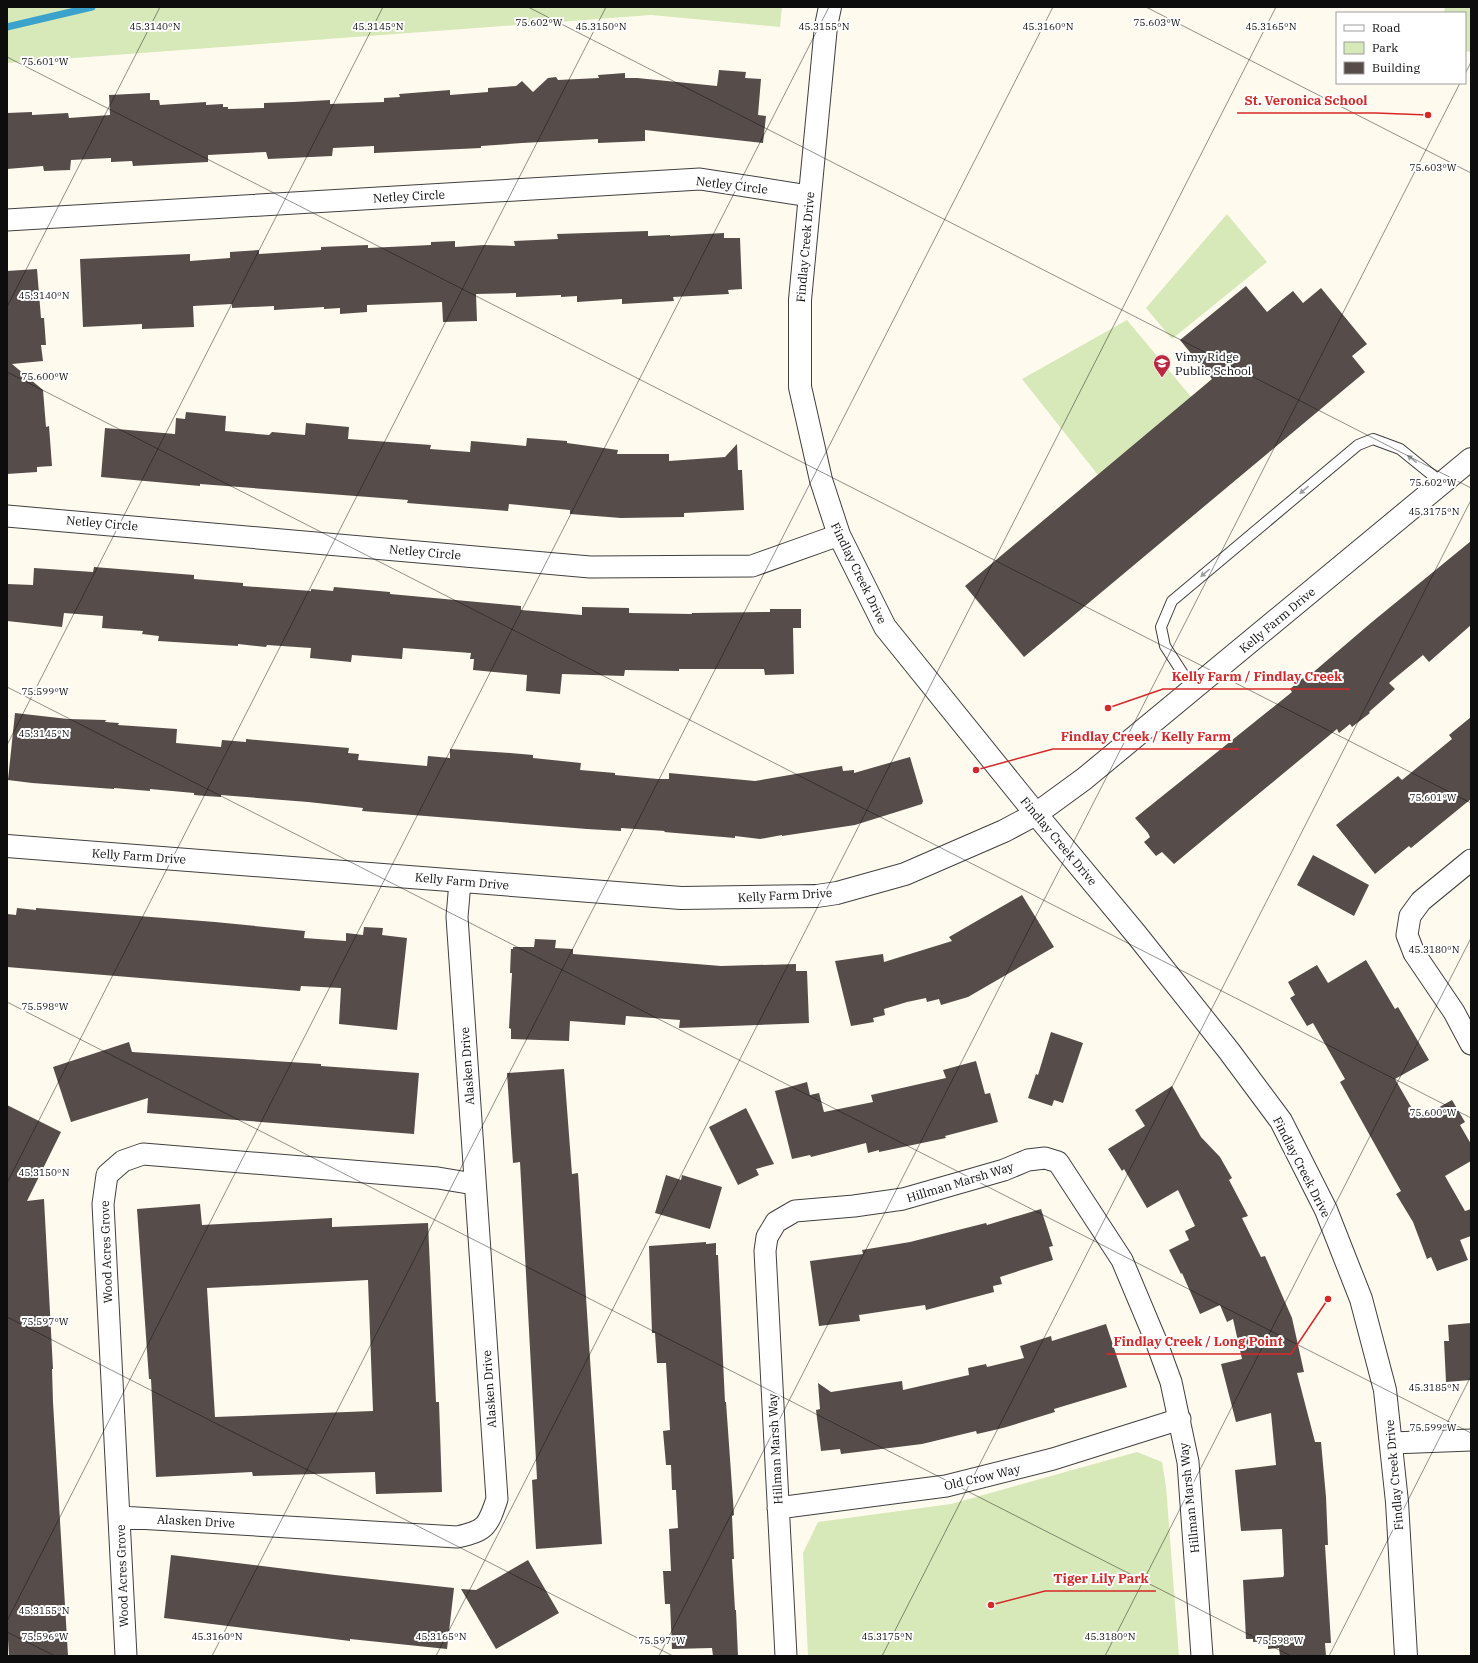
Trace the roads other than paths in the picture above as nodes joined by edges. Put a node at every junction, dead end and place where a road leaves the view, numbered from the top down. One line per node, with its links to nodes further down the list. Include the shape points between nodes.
1 (830, 7): 2 (street, Findlay Creek Drive)
2 (809, 196): 3 (street, Netley Circle, via 700,179); 7 (street, Findlay Creek Drive, via 800,300 800,387 820,480)
3 (7, 220)
4 (1471, 459): 5 (street, Kelly Farm Drive)
5 (1442, 483): 8 (street, Kelly Farm Drive); 8 (lane, one-way to 8, via 1400,449 1373,439 1358,445 1172,601 1161,626 1165,646)
6 (7, 516): 7 (street, Netley Circle, via 590,567 752,566)
7 (839, 535): 9 (street, Findlay Creek Drive, via 885,627)
8 (1193, 689): 9 (street, Kelly Farm Drive, via 1084,779)
9 (1036, 814): 12 (street, Kelly Farm Drive, via 1004,831 905,874 837,893 816,896 681,898); 17 (street, Findlay Creek Drive, via 1151,952 1281,1121 1326,1210 1361,1299 1385,1390)
10 (7, 846): 12 (street, Kelly Farm Drive)
11 (1471, 860): 13 (street, via 1421,901 1410,916 1407,935 1414,954 1454,1012)
12 (460, 882): 14 (street, Alasken Drive, via 457,917)
13 (1471, 1044)
14 (474, 1184): 19 (street, Alasken Drive, via 497,1499 491,1518 482,1529 474,1534 457,1537); 19 (street, Wood Acres Grove, via 430,1177 143,1154 123,1161 107,1175 103,1204)
15 (1180, 1419): 18 (street, Old Crow Way, via 1053,1459 946,1486); 18 (street, Hillman Marsh Way, via 1171,1382 1122,1260 1058,1162 1045,1158 1028,1160 1004,1170 903,1199 794,1211 776,1222 767,1237 765,1251); 22 (street, Hillman Marsh Way, via 1188,1462)
16 (1471, 1440): 17 (street)
17 (1392, 1443): 23 (street, Findlay Creek Drive)
18 (778, 1508): 21 (street, Hillman Marsh Way)
19 (120, 1517): 20 (street, Wood Acres Grove)
20 (126, 1656)
21 (786, 1656)
22 (1202, 1656)
23 (1406, 1656)

